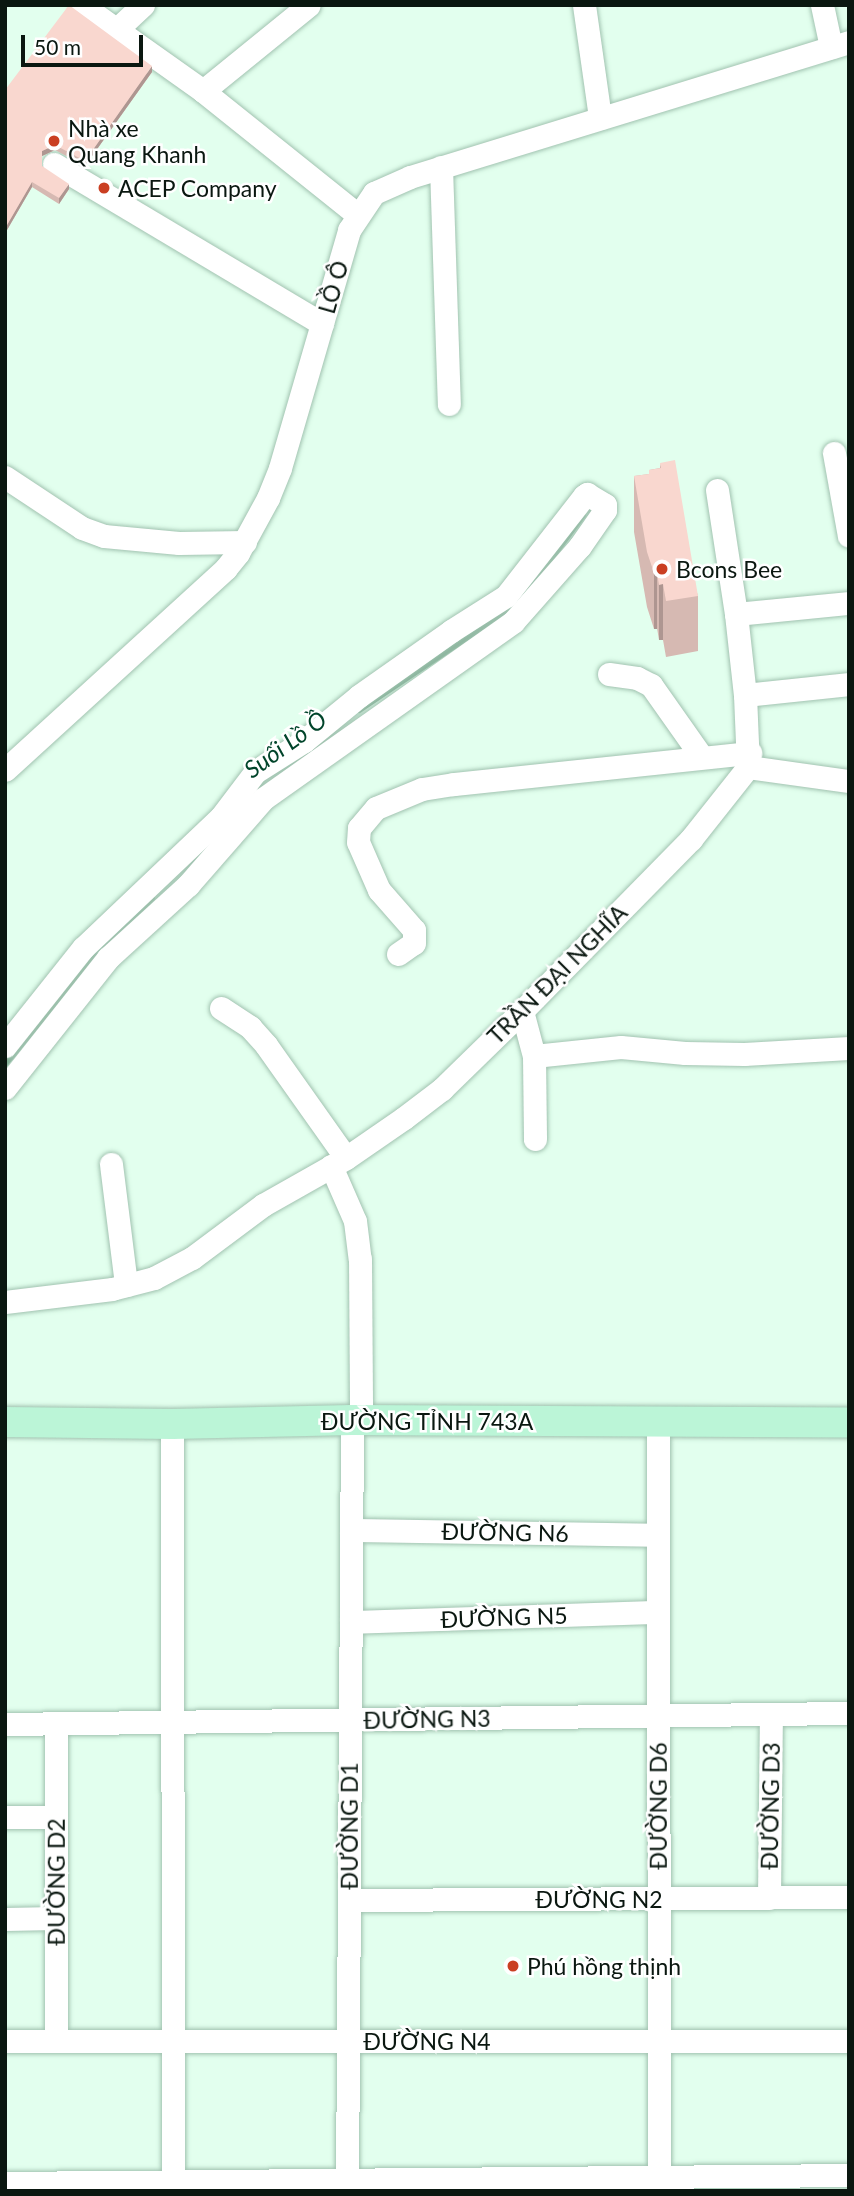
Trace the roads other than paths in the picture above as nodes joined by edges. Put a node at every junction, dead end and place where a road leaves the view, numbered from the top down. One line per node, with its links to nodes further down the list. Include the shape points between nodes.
1 (82, 5): 6 (street)
2 (143, 5): 6 (street)
3 (309, 5): 8 (street)
4 (584, 5): 9 (street)
5 (822, 5): 7 (street)
6 (116, 30): 8 (street)
7 (840, 45): 9 (street, LỒ Ô)
8 (203, 91): 12 (street)
9 (600, 118): 11 (street, LỒ Ô)
10 (54, 164): 13 (street)
11 (441, 167): 12 (street, LỒ Ô, via 374,193); 14 (street)
12 (358, 215): 13 (street, LỒ Ô, via 349,230)
13 (322, 324): 19 (street, LỒ Ô, via 280,468)
14 (449, 404)
15 (834, 453): 18 (street)
16 (5, 477): 19 (street, via 82,528 104,536 179,543)
17 (716, 490): 21 (street)
18 (849, 536)
19 (245, 542): 28 (street, LỒ Ô, via 226,568)
20 (849, 604): 21 (street)
21 (736, 614): 24 (street)
22 (609, 674): 26 (street, via 651,685)
23 (849, 684): 24 (street)
24 (745, 695): 27 (street)
25 (360, 713): 25 (street, via 451,631 506,596 584,496 605,505 580,546 513,622); 33 (street, via 255,772 221,817 83,948); 36 (street, via 263,799 188,885 108,958)
26 (701, 756): 27 (street); 30 (street, via 422,789 376,808 359,828 358,842 379,890 414,930 414,943)
27 (749, 760): 29 (street); 32 (street, TRẦN ĐẠI NGHĨA, via 691,839)
28 (5, 770)
29 (849, 781)
30 (398, 954)
31 (221, 1008): 38 (street, via 250,1027 266,1045)
32 (522, 1011): 35 (street); 38 (street, TRẦN ĐẠI NGHĨA, via 442,1089)
33 (5, 1046)
34 (849, 1048): 35 (street, via 744,1054 621,1047)
35 (534, 1056): 37 (street)
36 (5, 1088)
37 (535, 1139)
38 (338, 1162): 40 (street, TRẦN ĐẠI NGHĨA, via 263,1205 192,1258 154,1278); 42 (street, via 355,1221 360,1259)
39 (111, 1164): 40 (street)
40 (126, 1285): 41 (street, TRẦN ĐẠI NGHĨA)
41 (5, 1302)
42 (356, 1420): 44 (main road, ĐƯỜNG TỈNH 743A); 46 (main road, ĐƯỜNG TỈNH 743A); 47 (street, ĐƯỜNG D1)
43 (5, 1422): 46 (main road, ĐƯỜNG TỈNH 743A)
44 (658, 1422): 45 (main road, ĐƯỜNG TỈNH 743A); 48 (street, ĐƯỜNG D6)
45 (849, 1423)
46 (172, 1424): 55 (street)
47 (351, 1530): 48 (street, ĐƯỜNG N6); 50 (street, ĐƯỜNG D1)
48 (658, 1535): 49 (street, ĐƯỜNG D6)
49 (657, 1612): 50 (street, ĐƯỜNG N5); 53 (street, ĐƯỜNG D6)
50 (351, 1622): 54 (street, ĐƯỜNG D1)
51 (849, 1713): 52 (street, ĐƯỜNG N3)
52 (771, 1714): 53 (street, ĐƯỜNG N3); 62 (street, ĐƯỜNG D3)
53 (658, 1716): 54 (street, ĐƯỜNG N3); 61 (street, ĐƯỜNG D6)
54 (350, 1720): 55 (street, ĐƯỜNG N3); 63 (street, ĐƯỜNG D1)
55 (172, 1722): 57 (street, ĐƯỜNG N3); 68 (street)
56 (5, 1724): 57 (street, ĐƯỜNG N3)
57 (56, 1724): 59 (street, ĐƯỜNG D2)
58 (5, 1816): 59 (street)
59 (56, 1817): 65 (street, ĐƯỜNG D2)
60 (849, 1897): 62 (street, ĐƯỜNG N2)
61 (659, 1898): 62 (street, ĐƯỜNG N2); 63 (street, ĐƯỜNG N2); 70 (street, ĐƯỜNG D6)
62 (769, 1898)
63 (349, 1900): 69 (street, ĐƯỜNG D1)
64 (5, 1919): 65 (street)
65 (56, 1919): 67 (street, ĐƯỜNG D2)
66 (5, 2041): 67 (street, ĐƯỜNG N4)
67 (56, 2041): 68 (street, ĐƯỜNG N4)
68 (173, 2041): 69 (street, ĐƯỜNG N4); 73 (street)
69 (348, 2041): 70 (street, ĐƯỜNG N4); 76 (street, ĐƯỜNG D1)
70 (659, 2041): 71 (street, ĐƯỜNG N4); 75 (street, ĐƯỜNG D6)
71 (849, 2041)
72 (849, 2175): 75 (street)
73 (173, 2181): 74 (street); 76 (street)
74 (5, 2183)
75 (659, 2184): 76 (street)
76 (347, 2185)

